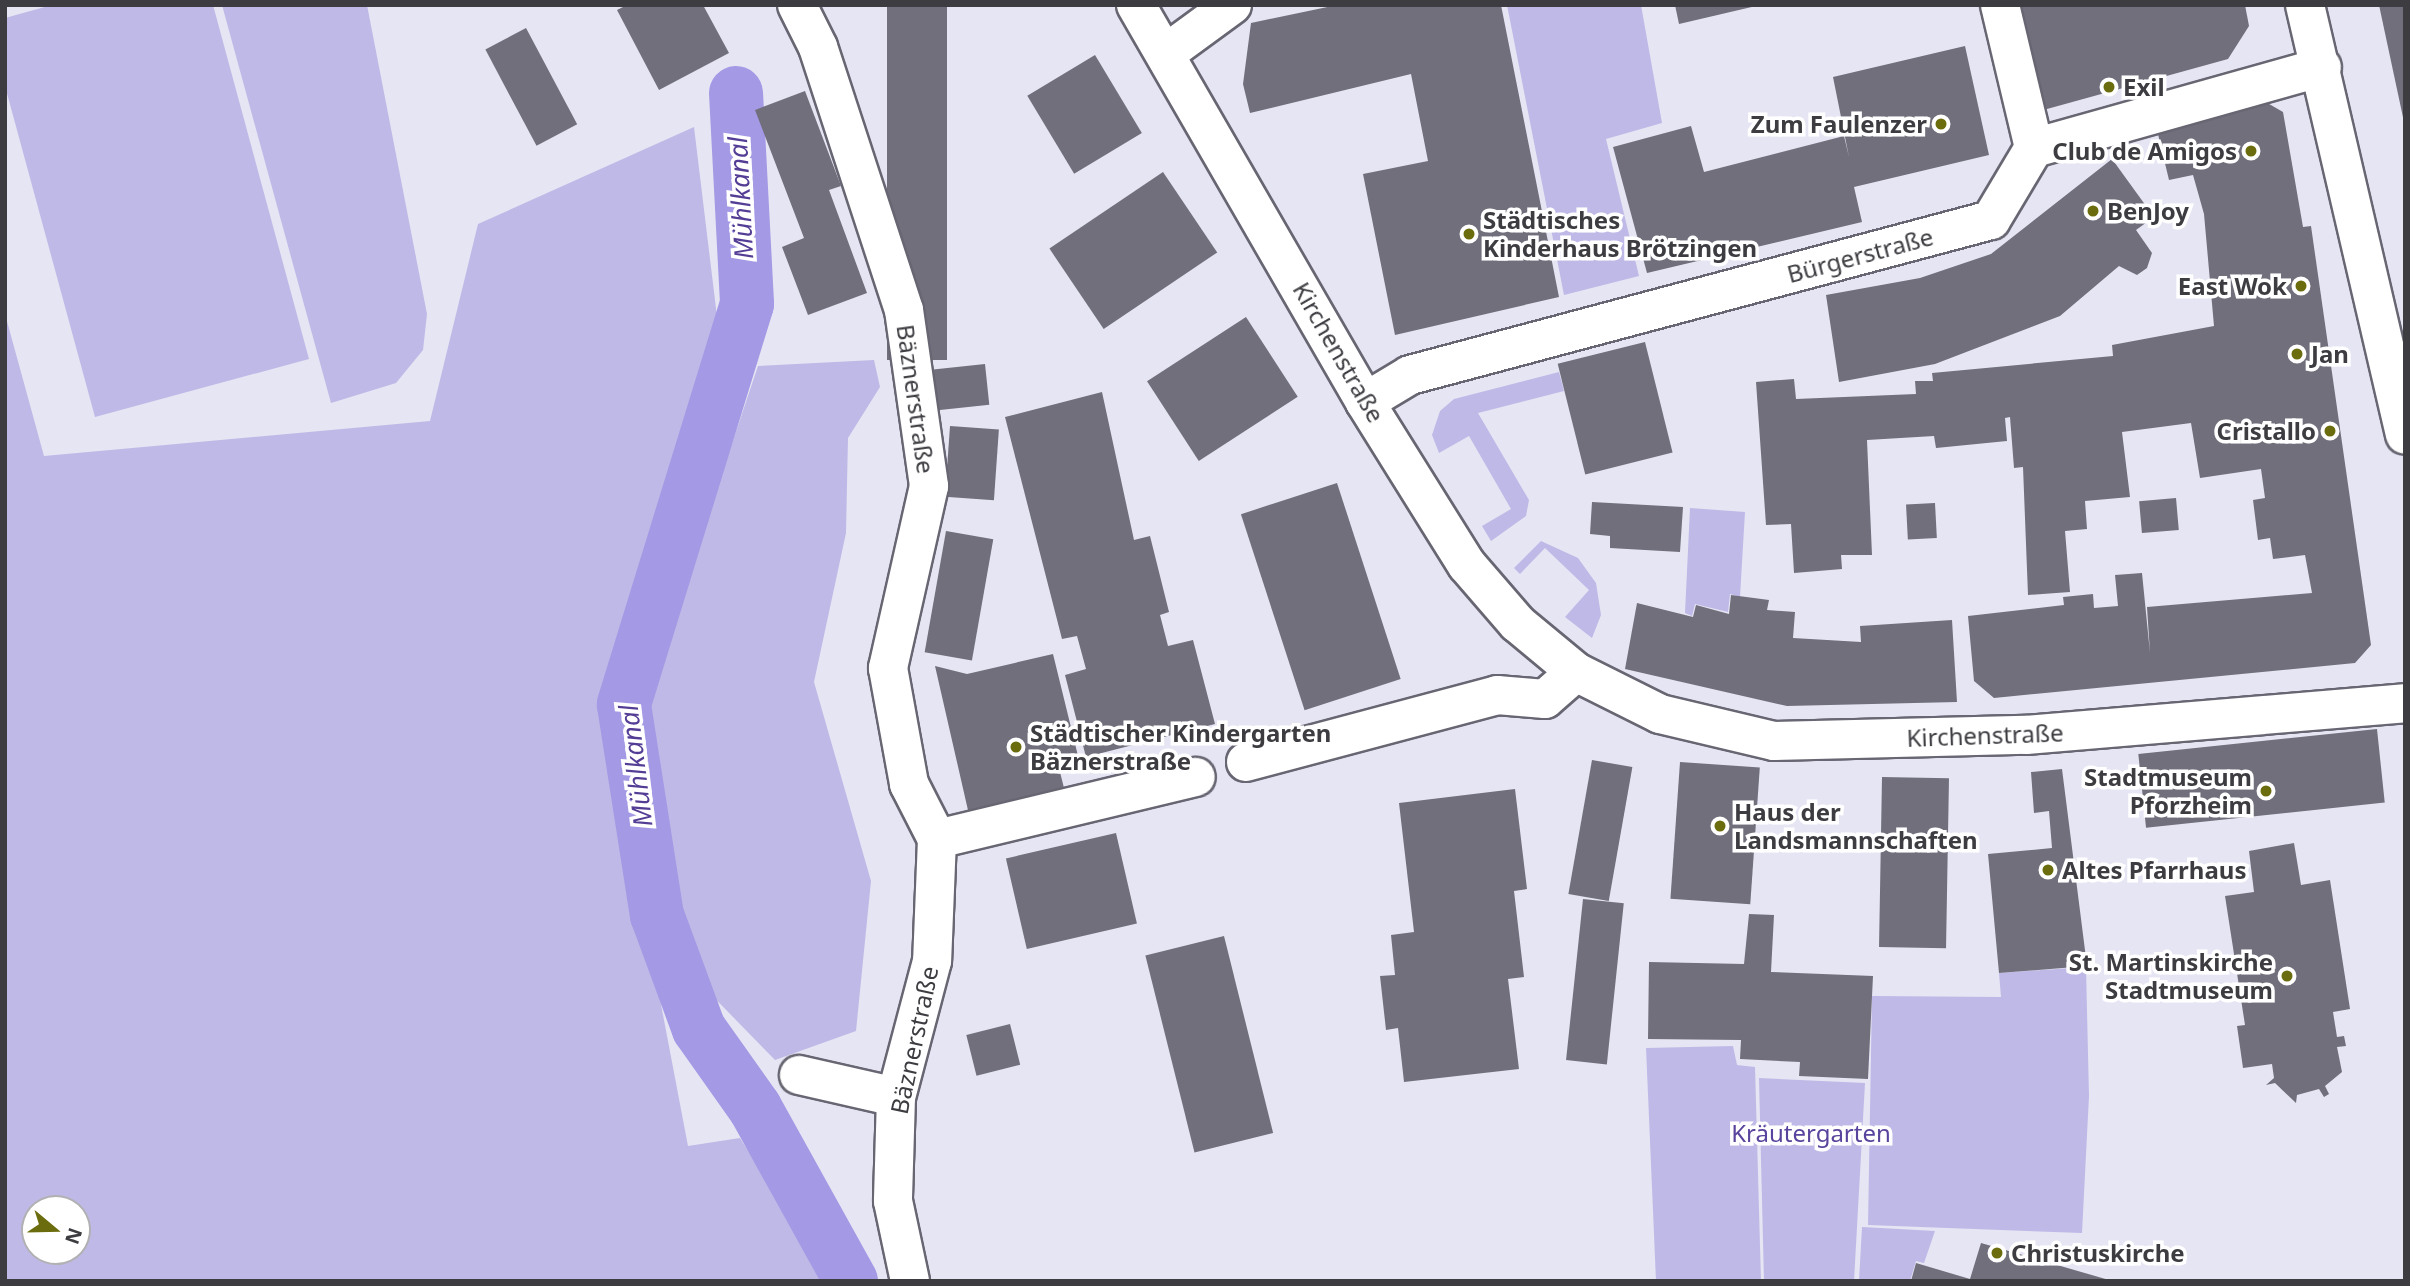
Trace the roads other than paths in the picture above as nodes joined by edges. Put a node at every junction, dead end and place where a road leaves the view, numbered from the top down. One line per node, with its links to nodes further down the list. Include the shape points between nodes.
1 (797, 5): 15 (street, Bäznerstraße, via 818,47 904,310 929,486 888,668 909,784)
2 (1136, 5): 6 (street, Kirchenstraße)
3 (1232, 5): 6 (street)
4 (2000, 5): 8 (street)
5 (2305, 5): 7 (street)
6 (1165, 54): 9 (street, Kirchenstraße)
7 (2322, 67): 8 (street); 10 (street)
8 (2034, 148): 9 (street, Bürgerstraße, via 1991,220 1410,375)
9 (1365, 402): 11 (street, Kirchenstraße, via 1477,579)
10 (2405, 435)
11 (1576, 672): 12 (street, Kirchenstraße, via 1660,714 1774,740 2026,735); 13 (street, via 1545,699 1497,695)
12 (2405, 703)
13 (1246, 762)
14 (1196, 777): 15 (street)
15 (937, 839): 17 (street, Bäznerstraße, via 932,961)
16 (799, 1075): 17 (street)
17 (896, 1097): 18 (street, Bäznerstraße, via 893,1201)
18 (910, 1281)

